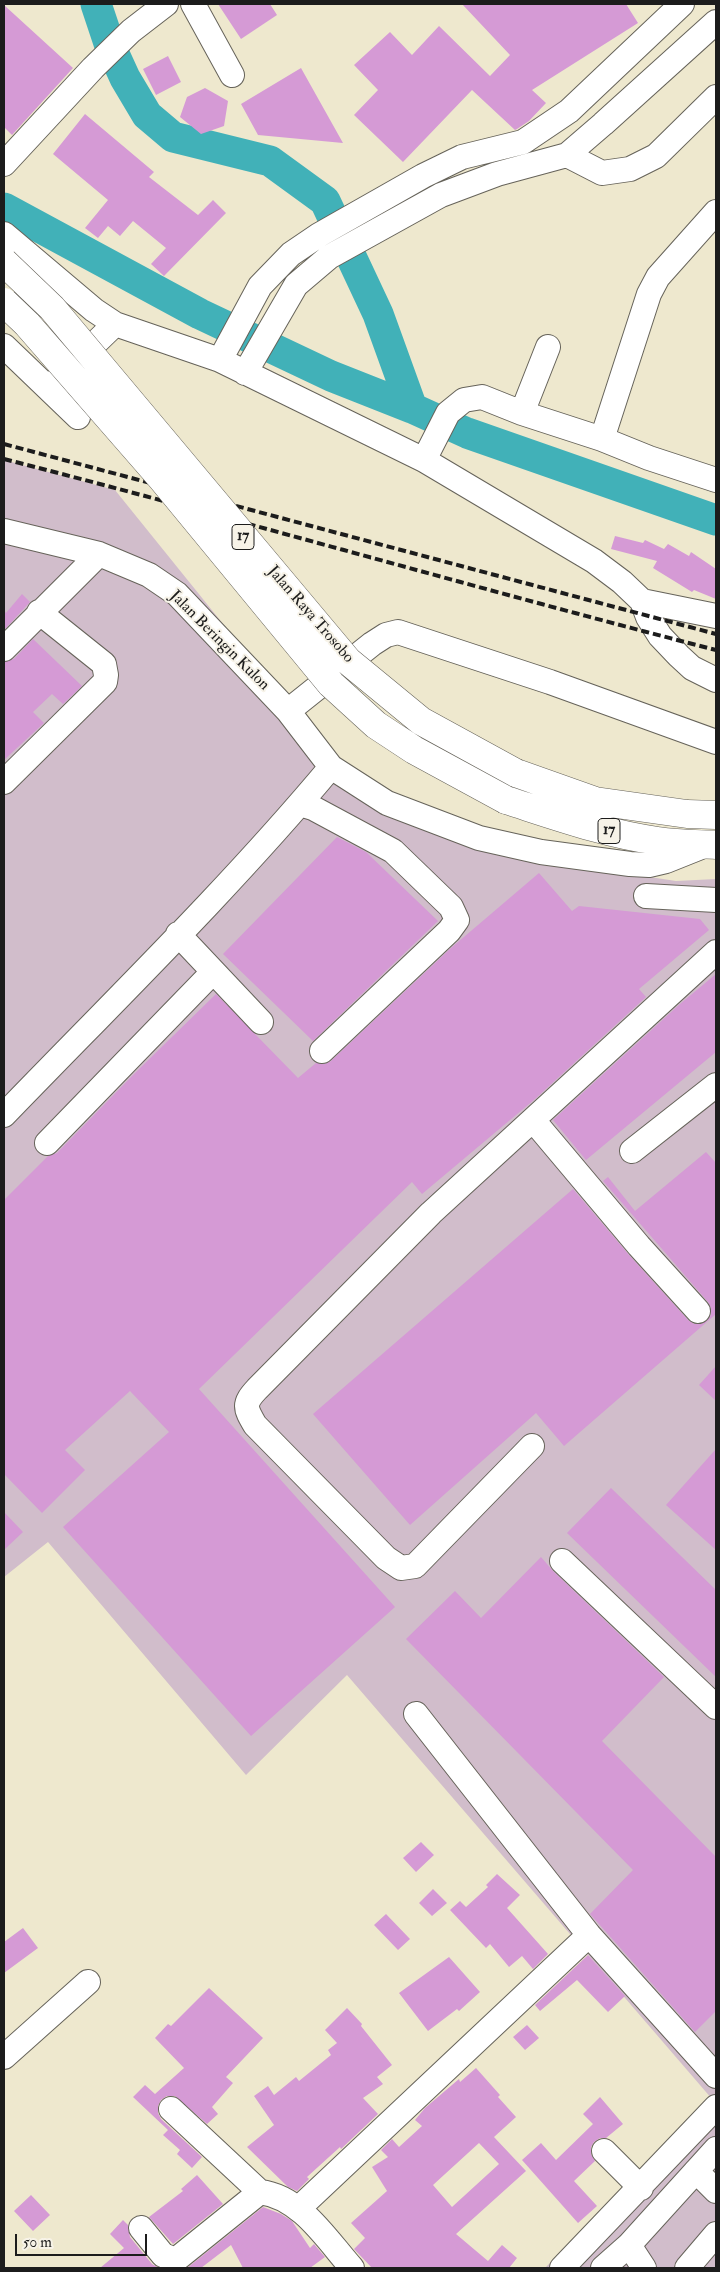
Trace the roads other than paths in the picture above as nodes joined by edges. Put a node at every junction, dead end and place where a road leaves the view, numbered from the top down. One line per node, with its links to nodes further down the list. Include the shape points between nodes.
1 (166, 4): 8 (street, via 131,30)
2 (192, 4): 5 (street)
3 (682, 4): 16 (street, via 569,111 523,142 462,157 362,210 291,254 260,286)
4 (716, 22): 7 (street)
5 (232, 75)
6 (716, 97): 7 (street, via 656,156 630,169 602,173)
7 (567, 155): 17 (street, via 497,174 441,195 329,257 296,285)
8 (4, 164)
9 (716, 212): 21 (street, via 658,277 649,294)
10 (4, 234): 13 (street, via 94,310)
11 (4, 262): 36 (highway, Jalan Raya Trosobo / 17, bridge, via 52,308 348,660 421,721 516,773 561,791 595,801)
12 (4, 302): 37 (highway, Jalan Raya Trosobo / 17, bridge, via 163,480 330,684 376,725 414,750 506,800 576,823 638,838)
13 (116, 324): 16 (street); 18 (street)
14 (4, 346): 18 (street)
15 (548, 348): 19 (street)
16 (225, 351): 17 (street)
17 (250, 365): 22 (street)
18 (49, 389): 20 (street)
19 (522, 413): 21 (street); 22 (street, via 482,397 464,400 448,413)
20 (78, 417)
21 (602, 439): 23 (street)
22 (425, 455): 26 (street, via 594,561)
23 (716, 480)
24 (4, 531): 25 (street, Jalan Beringin Kulon)
25 (100, 554): 27 (street); 31 (street, Jalan Beringin Kulon, via 148,575 177,594)
26 (642, 601): 28 (street); 30 (street, via 652,623 679,656 692,668)
27 (39, 612): 29 (street); 34 (street, via 104,664 105,682)
28 (716, 616)
29 (4, 649)
30 (716, 680)
31 (288, 711): 32 (street, via 372,644 398,632); 33 (street, Jalan Beringin Kulon)
32 (716, 742)
33 (331, 767): 35 (street); 37 (street, Jalan Beringin Kulon, via 387,803 434,823 479,838 541,852 649,865)
34 (4, 782)
35 (300, 804): 40 (street); 46 (street, via 393,851 451,907 457,920 449,932)
36 (716, 815)
37 (712, 844)
38 (646, 896): 39 (street)
39 (716, 900)
40 (178, 934): 43 (street); 48 (street)
41 (716, 935): 44 (street)
42 (716, 952): 49 (street)
43 (213, 972): 45 (street); 50 (street)
44 (649, 991)
45 (261, 1022)
46 (322, 1050)
47 (716, 1085): 51 (street)
48 (4, 1115)
49 (533, 1120): 52 (street); 53 (street, via 431,1213 257,1389 246,1405 255,1425 386,1558 402,1568 415,1566)
50 (47, 1143)
51 (632, 1151)
52 (698, 1311)
53 (532, 1446)
54 (562, 1561): 55 (street)
55 (716, 1707)
56 (416, 1714): 57 (street)
57 (589, 1936): 60 (street); 69 (street)
58 (88, 1982): 59 (street)
59 (4, 2057)
60 (716, 2076)
61 (716, 2107): 66 (street)
62 (171, 2109): 68 (street)
63 (716, 2149): 65 (street)
64 (604, 2151): 66 (street)
65 (696, 2171): 67 (street); 72 (street)
66 (641, 2188): 73 (street)
67 (716, 2191)
68 (260, 2192): 69 (street); 70 (street, via 178,2258 169,2259)
69 (299, 2208): 74 (street)
70 (141, 2228)
71 (716, 2234): 77 (street)
72 (629, 2245): 75 (street); 76 (street)
73 (565, 2267)
74 (352, 2268)
75 (604, 2268)
76 (644, 2268)
77 (687, 2268)

